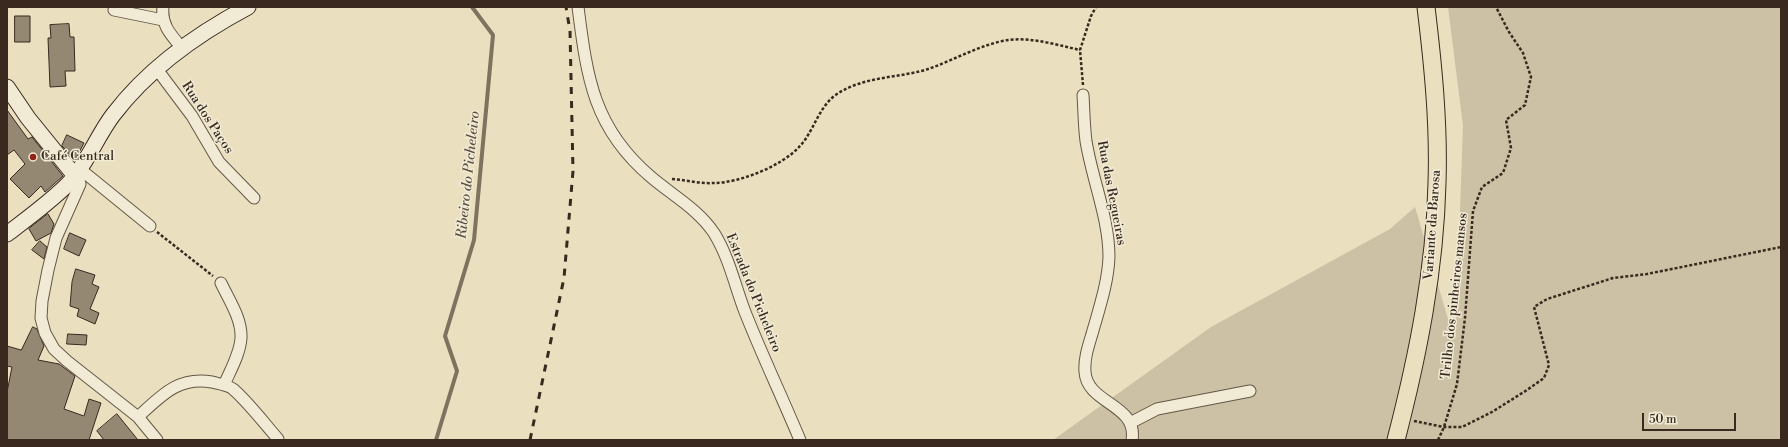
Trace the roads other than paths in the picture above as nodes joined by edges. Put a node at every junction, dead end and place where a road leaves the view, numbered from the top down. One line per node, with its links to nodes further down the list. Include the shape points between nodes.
1 (163, 7): 6 (street)
2 (248, 7): 7 (main road)
3 (578, 7): 21 (street, Estrada do Picheleiro, via 592,91 603,118 614,138 650,176 699,215 714,233 726,256 745,312)
4 (1426, 7): 24 (main road, Variante da Barosa, via 1436,121 1435,216 1426,304)
5 (114, 10): 6 (street)
6 (162, 20): 7 (street)
7 (182, 48): 8 (main road)
8 (156, 68): 11 (main road, via 114,114); 12 (street, Rua dos Paços, via 192,116 219,162)
9 (7, 87): 11 (main road, via 28,118)
10 (1083, 95): 19 (street, Rua das Regueiras, via 1086,141 1106,229 1109,257 1105,286 1084,360 1085,375 1090,386 1101,398 1123,412)
11 (77, 172): 13 (street); 14 (main road, via 51,199); 18 (street, via 80,184 56,238 42,301 41,318 45,333 54,349)
12 (254, 198)
13 (150, 226)
14 (7, 234)
15 (221, 283): 16 (street, via 240,326 241,339)
16 (224, 385): 18 (street, via 198,381 172,388); 20 (street, via 232,388)
17 (1250, 391): 19 (street, via 1157,409)
18 (138, 417): 22 (street)
19 (1130, 423): 23 (street, via 1134,430)
20 (278, 439)
21 (798, 439)
22 (157, 440)
23 (1132, 440)
24 (1396, 440)

